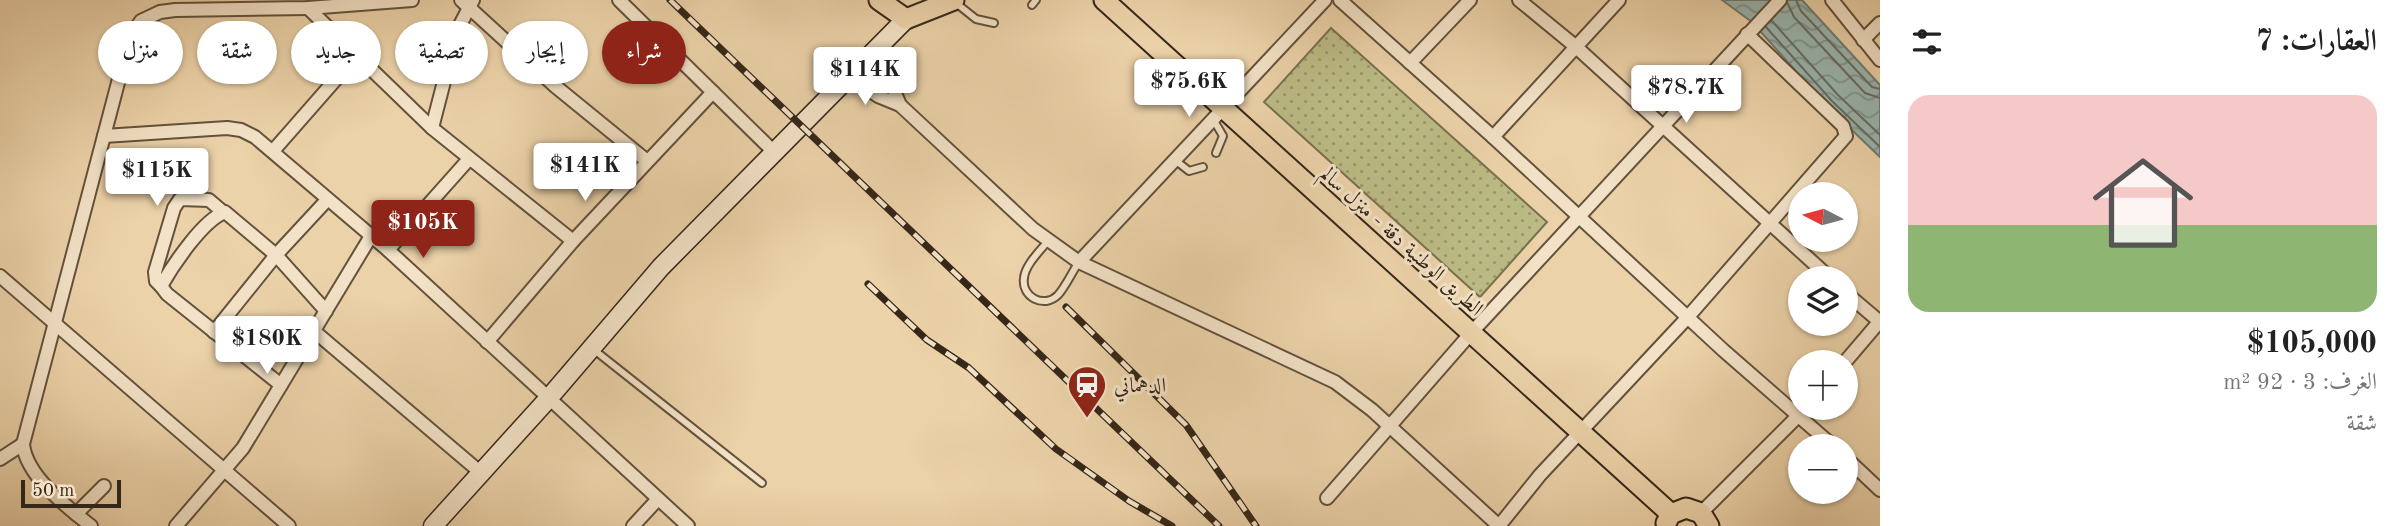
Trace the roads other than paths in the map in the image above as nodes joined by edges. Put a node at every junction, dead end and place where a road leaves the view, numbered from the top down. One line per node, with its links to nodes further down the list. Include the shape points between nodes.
1 (412, 0): 15 (street)
2 (619, 0): 29 (street)
3 (879, 0): 16 (main road)
4 (926, 0): 16 (main road)
5 (953, 0): 16 (main road); 18 (lane, via 976,19)
6 (1104, 0): 31 (main road, الطريق الوطنية دقة - منزل سالم)
7 (1325, 0): 31 (street)
8 (1340, 0): 25 (street)
9 (1470, 0): 25 (street)
10 (1519, 0): 22 (street)
11 (1619, 0): 22 (street)
12 (1780, 0): 20 (street)
13 (1832, 0): 21 (street)
14 (467, 2): 33 (street); 41 (street, via 555,86)
15 (308, 8): 17 (street); 34 (street, via 175,10 141,21 130,37)
16 (906, 19): 23 (main road)
17 (322, 21)
18 (994, 23)
19 (1880, 23): 21 (street)
20 (1749, 31): 32 (street); 46 (street, via 1846,132 1836,150)
21 (1863, 40): 24 (street)
22 (1575, 46): 32 (street); 35 (street)
23 (869, 57): 26 (main road); 30 (street, via 890,80)
24 (1880, 60)
25 (1410, 63): 35 (street)
26 (849, 76): 30 (street); 37 (main road)
27 (381, 77): 33 (street)
28 (332, 84): 36 (street)
29 (713, 92): 37 (street); 41 (street)
30 (900, 105): 50 (street)
31 (1218, 113): 38 (lane, via 1223,136); 40 (street); 65 (main road, الطريق الوطنية دقة - منزل سالم)
32 (1664, 127): 45 (street); 46 (street)
33 (432, 128): 39 (street)
34 (104, 136): 36 (street, via 227,128 241,130); 62 (street)
35 (1493, 137): 45 (street)
36 (273, 151): 43 (street)
37 (774, 151): 67 (main road, via 661,267)
38 (1216, 153)
39 (469, 159): 49 (street); 52 (street)
40 (1174, 160): 42 (lane, via 1189,171); 54 (street)
41 (647, 161): 49 (street)
42 (1203, 167)
43 (327, 200): 47 (street); 53 (street)
44 (223, 212): 48 (street, via 209,200 180,199); 51 (street); 53 (street)
45 (1578, 218): 60 (street); 65 (street)
46 (1767, 223): 55 (street); 60 (street)
47 (371, 236): 52 (street); 59 (street)
48 (165, 239): 51 (street); 57 (street, via 155,272)
49 (573, 241): 66 (street)
50 (1048, 241): 54 (street); 54 (lane, via 1024,274 1029,296 1043,301 1058,295)
51 (190, 243): 57 (street)
52 (387, 250): 66 (street)
53 (276, 255): 59 (street); 64 (street)
54 (1079, 262): 74 (street, via 1335,382)
55 (1816, 266)
56 (0, 276): 62 (street)
57 (161, 286): 64 (street)
58 (1858, 303): 61 (street)
59 (326, 311): 63 (street)
60 (1687, 318): 71 (street); 75 (street)
61 (1880, 321): 68 (street)
62 (55, 323): 77 (street); 80 (street)
63 (314, 331): 69 (street); 81 (street)
64 (214, 332): 69 (street)
65 (1471, 333): 74 (street); 75 (main road, الطريق الوطنية دقة - منزل سالم)
66 (486, 342): 70 (street)
67 (592, 347): 70 (main road); 82 (lane)
68 (1855, 350)
69 (281, 385): 80 (street)
70 (548, 399): 81 (main road); 86 (street)
71 (1788, 400)
72 (1796, 420): 88 (street)
73 (1810, 420): 76 (street)
74 (1390, 427): 85 (street); 96 (street)
75 (1580, 432): 89 (main road, الطريق الوطنية دقة - منزل سالم); 96 (street)
76 (1822, 434)
77 (23, 444): 78 (street); 87 (street, via 29,464)
78 (0, 459)
79 (1858, 469): 84 (street)
80 (224, 472): 91 (street); 92 (street)
81 (480, 472): 93 (main road)
82 (762, 483)
83 (104, 486): 87 (street)
84 (1880, 490)
85 (1327, 498)
86 (658, 499): 94 (street); 95 (street)
87 (76, 514): 90 (street)
88 (1705, 519): 89 (main road, via 1686,508)
89 (1668, 520)
90 (91, 526)
91 (176, 526)
92 (288, 526)
93 (433, 526)
94 (632, 526)
95 (688, 526)
96 (1499, 526)

